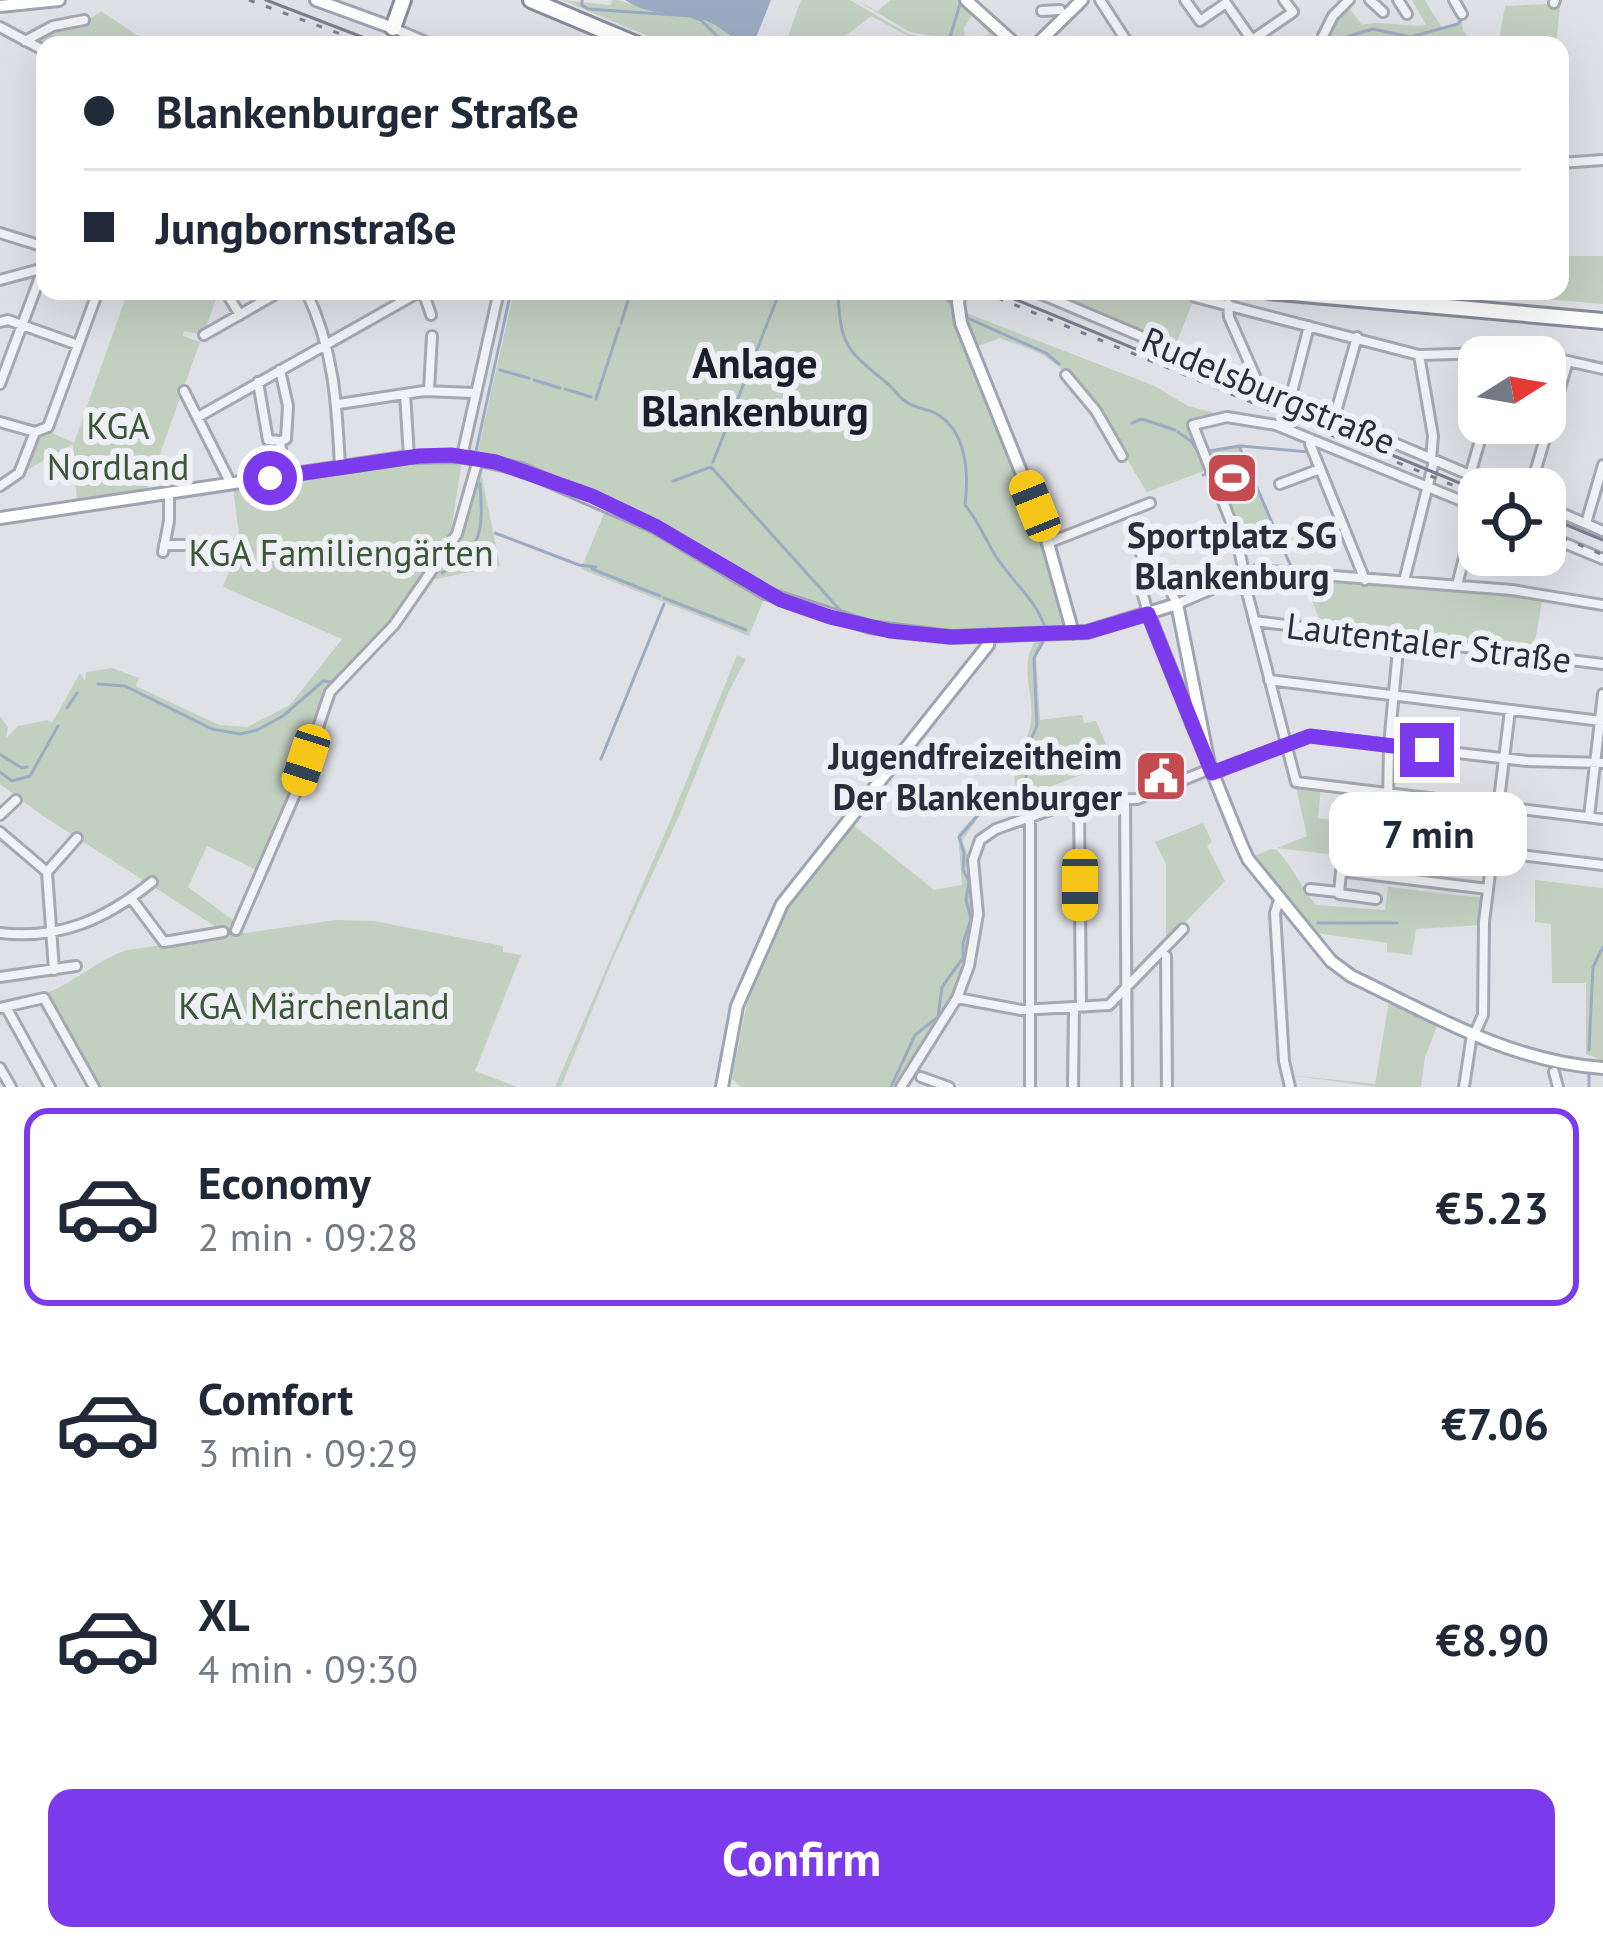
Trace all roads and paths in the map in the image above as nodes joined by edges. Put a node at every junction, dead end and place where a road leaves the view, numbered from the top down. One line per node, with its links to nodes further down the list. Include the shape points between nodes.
1 (59, 0): 16 (main road)
2 (316, 0): 25 (main road)
3 (400, 0): 25 (highway)
4 (531, 0): 27 (highway)
5 (545, 0): 28 (highway)
6 (966, 0): 29 (main road)
7 (1082, 0): 17 (main road)
8 (1100, 0): 31 (street)
9 (1185, 0): 13 (street, via 1200,21)
10 (1284, 0): 33 (street, via 1293,12)
11 (1398, 0): 21 (street)
12 (1454, 0): 22 (street)
13 (1228, 1): 32 (street)
14 (1344, 1): 34 (street)
15 (1371, 2): 19 (street); 20 (street)
16 (0, 6)
17 (1062, 9): 18 (street); 30 (main road)
18 (1042, 11)
19 (1362, 11)
20 (1383, 12)
21 (1407, 14)
22 (1462, 14)
23 (84, 20): 35 (street)
24 (0, 27): 35 (street)
25 (391, 27): 26 (street)
26 (412, 36)
27 (617, 36)
28 (631, 36)
29 (1006, 36)
30 (1042, 36)
31 (1123, 36)
32 (1250, 36)
33 (1258, 36)
34 (1323, 36)
35 (25, 41): 36 (street)
36 (36, 46)
37 (1603, 160): 38 (street)
38 (1569, 162)
39 (0, 233): 40 (street)
40 (36, 244)
41 (36, 269): 42 (street)
42 (0, 280)
43 (36, 288): 61 (street)
44 (95, 300): 67 (street)
45 (231, 300): 57 (street)
46 (265, 300): 57 (street)
47 (309, 300): 66 (street)
48 (405, 300): 66 (street)
49 (425, 300): 58 (street)
50 (497, 300): 79 (street)
51 (959, 300): 112 (main road, via 962,327)
52 (1055, 300): 76 (street, Rudelsburgstraße)
53 (1209, 300): 56 (street)
54 (1380, 300): 59 (highway)
55 (1412, 300): 59 (highway)
56 (1228, 304): 62 (street); 76 (street)
57 (240, 315): 63 (street)
58 (431, 315)
59 (1603, 318)
60 (0, 322): 61 (street)
61 (22, 325): 67 (street); 75 (street)
62 (1310, 326): 65 (street); 81 (street)
63 (204, 335)
64 (432, 336): 77 (street)
65 (1357, 338): 68 (street); 84 (street)
66 (326, 343): 71 (street); 82 (street)
67 (78, 345): 86 (street, via 48,427)
68 (1419, 355): 69 (street); 93 (street)
69 (1458, 355)
70 (1568, 361): 72 (street); 96 (street)
71 (280, 370): 74 (street); 88 (street, via 289,422)
72 (1603, 370)
73 (1066, 375): 91 (street)
74 (258, 382): 83 (street); 88 (street, via 268,440)
75 (0, 384)
76 (1253, 385): 81 (street, Rudelsburgstraße)
77 (429, 390): 79 (street); 80 (street)
78 (184, 391): 83 (street)
79 (474, 393): 89 (street)
80 (405, 394): 82 (street); 90 (street)
81 (1289, 401): 84 (street, Rudelsburgstraße)
82 (339, 404): 95 (street)
83 (198, 417): 100 (street)
84 (1334, 419): 93 (street, Rudelsburgstraße)
85 (0, 422): 86 (street)
86 (35, 432): 103 (street, via 19,473)
87 (1311, 439): 97 (street); 102 (street); 117 (street, via 1246,419 1193,425)
88 (280, 441): 99 (street)
89 (462, 456): 90 (main road); 92 (main road)
90 (409, 457): 95 (main road)
91 (1122, 457)
92 (478, 458): 127 (main road, via 610,505 796,606 890,631); 167 (street, via 457,534 394,626 330,692)
93 (1433, 460): 98 (street, Rudelsburgstraße); 102 (street)
94 (1603, 465): 109 (street)
95 (340, 467): 99 (main road)
96 (1536, 468)
97 (1320, 469): 101 (street); 119 (street)
98 (1458, 470)
99 (285, 476): 100 (main road)
100 (231, 484): 104 (main road)
101 (1280, 484)
102 (1426, 485): 105 (street); 120 (street)
103 (0, 486)
104 (169, 493): 108 (main road); 114 (street, via 163,548)
105 (1458, 499)
106 (1150, 503): 112 (street)
107 (1566, 515): 109 (street)
108 (0, 518)
109 (1586, 523): 110 (street)
110 (1603, 531)
111 (1135, 533): 116 (street)
112 (1048, 543): 126 (main road)
113 (1566, 544): 115 (street)
114 (236, 545)
115 (1603, 559)
116 (1147, 571): 122 (street, via 1164,577); 124 (street, via 1138,577)
117 (1243, 572): 119 (street); 122 (street); 125 (street)
118 (1459, 576): 121 (street)
119 (1365, 580): 120 (street)
120 (1404, 581): 121 (street)
121 (1457, 585): 123 (street)
122 (1177, 604): 124 (main road); 131 (main road)
123 (1603, 605)
124 (1148, 614): 126 (main road); 132 (main road)
125 (1254, 622): 128 (street, Lautentaler Straße); 130 (street)
126 (1073, 633): 127 (main road)
127 (989, 635): 188 (main road, via 782,904 739,999)
128 (1399, 639): 129 (street, Lautentaler Straße); 134 (street)
129 (1603, 664)
130 (1269, 680): 134 (street); 137 (street)
131 (1192, 686): 132 (street); 141 (main road)
132 (1178, 689): 141 (main road)
133 (1603, 694): 136 (street)
134 (1393, 695): 135 (street); 138 (street)
135 (1510, 710): 136 (street); 139 (street)
136 (1600, 722): 140 (street)
137 (1285, 744): 138 (street, via 1310,736); 141 (street); 142 (street, via 1296,782)
138 (1389, 745): 139 (street); 142 (street)
139 (1504, 759): 140 (street); 147 (street)
140 (1599, 762): 149 (street)
141 (1210, 766): 146 (street); 163 (main road, via 1248,859)
142 (1388, 793): 147 (street); 154 (street)
143 (1030, 799): 150 (street)
144 (16, 800): 148 (street)
145 (1079, 800): 146 (street); 150 (street); 177 (street)
146 (1125, 800): 175 (street)
147 (1498, 806): 149 (street); 155 (street)
148 (0, 815)
149 (1589, 818): 151 (street)
150 (1030, 819): 176 (street, via 977,845 976,936); 179 (street)
151 (1603, 819)
152 (0, 832): 158 (street)
153 (77, 838): 158 (street)
154 (1387, 838): 155 (street); 156 (street)
155 (1492, 852): 157 (street); 161 (street)
156 (1387, 862)
157 (1603, 865)
158 (47, 872): 169 (street)
159 (152, 882): 164 (street)
160 (1310, 889): 162 (street)
161 (1488, 889): 162 (street, via 1342,869); 180 (street, via 1485,998)
162 (1338, 892): 165 (street)
163 (1280, 897): 180 (main road, via 1341,970); 196 (street)
164 (131, 898): 168 (street, via 164,942); 169 (street)
165 (1376, 899)
166 (1183, 929): 171 (street)
167 (236, 930)
168 (224, 932)
169 (52, 933): 170 (street); 173 (street)
170 (0, 934)
171 (1162, 952): 175 (street); 195 (street)
172 (76, 966): 173 (street)
173 (54, 970): 174 (street)
174 (0, 977)
175 (1126, 990): 177 (street, via 1109,1005); 194 (street)
176 (957, 998): 179 (street); 184 (street)
177 (1077, 1007): 179 (street); 193 (street)
178 (3, 1008): 186 (street); 187 (street, via 44,998)
179 (1030, 1010): 192 (street)
180 (1473, 1035): 181 (main road, via 1540,1059); 197 (street)
181 (1594, 1067)
182 (0, 1068): 185 (street)
183 (1554, 1072): 198 (street)
184 (917, 1074): 189 (street); 190 (street); 191 (street)
185 (10, 1087)
186 (50, 1087)
187 (94, 1087)
188 (722, 1087)
189 (901, 1087)
190 (932, 1087)
191 (949, 1087)
192 (1030, 1087)
193 (1073, 1087)
194 (1127, 1087)
195 (1167, 1087)
196 (1290, 1087)
197 (1463, 1087)
198 (1558, 1087)

